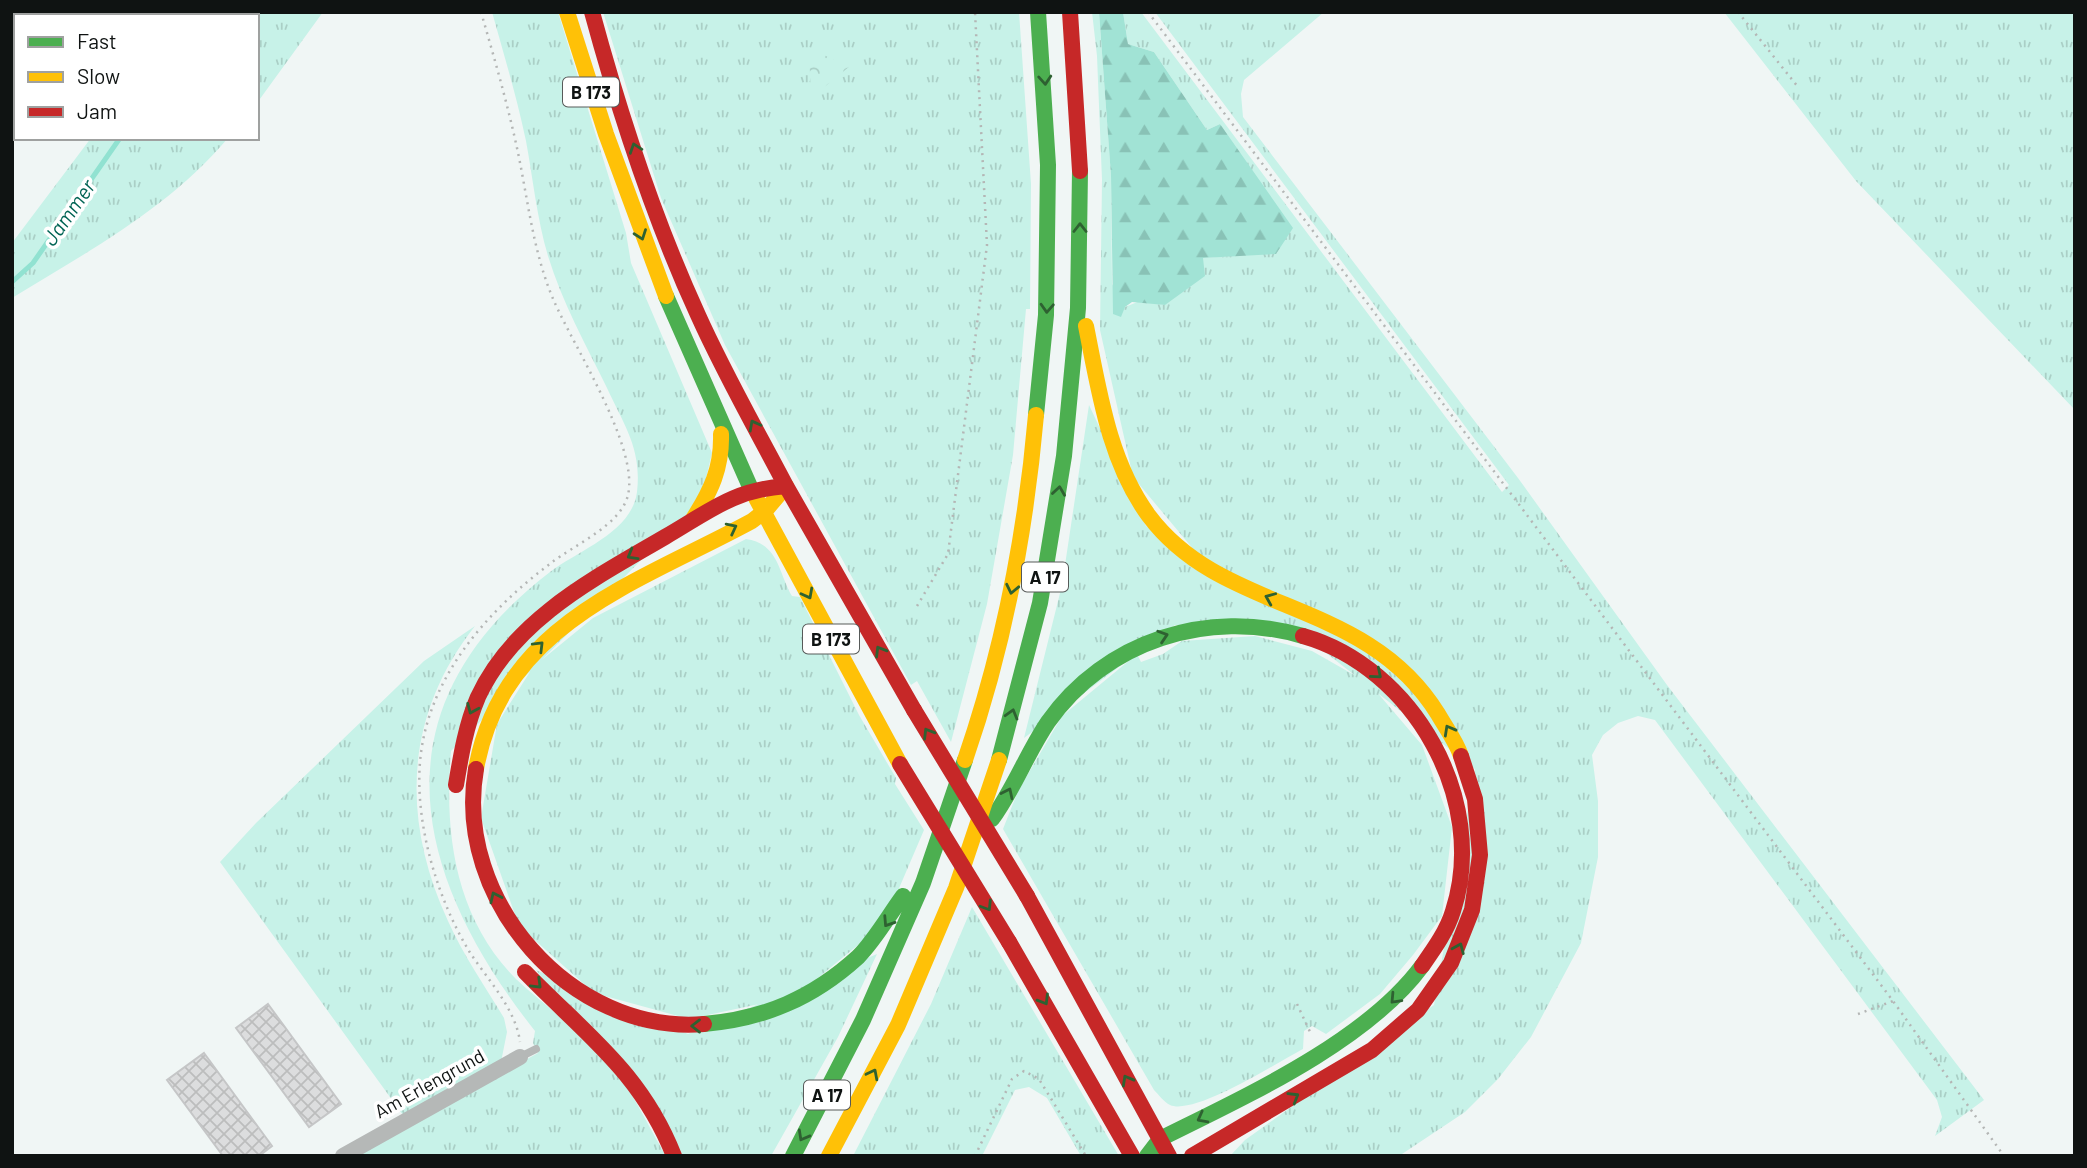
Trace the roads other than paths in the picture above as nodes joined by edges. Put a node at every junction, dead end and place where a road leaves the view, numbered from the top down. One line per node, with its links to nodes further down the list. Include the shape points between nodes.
1 (568, 12): 6 (main road, B 173, one-way to 6, via 635,219)
2 (592, 12): 7 (main road, B 173, one-way to 2, via 692,302 635,150)
3 (1038, 12): 13 (main road, A 17, one-way to 13, via 1049,146 1049,219 1034,456 994,666)
4 (1070, 12): 5 (main road, A 17, one-way to 4, via 1079,154)
5 (1079, 296): 12 (main road, A 17, one-way to 5, via 1002,749 1039,609 1065,449); 17 (main road, one-way to 5, via 1393,1035 1437,988 1455,958 1478,889 1481,859 1476,802 1457,745 1442,718 1402,669 1353,634 1216,572 1170,540 1152,520 1126,482 1108,435)
6 (720, 423): 8 (main road, B 173); 10 (main road, via 723,459 718,479)
7 (786, 486): 8 (main road); 9 (main road); 18 (main road, B 173, one-way to 7, bridge, via 1027,896)
8 (751, 489): 9 (main road, B 173); 10 (main road)
9 (764, 512): 13 (main road, one-way to 9, via 906,890 889,923 842,975 778,1011 711,1026 647,1020 611,1010 573,989 527,949 493,893 476,838 473,792 489,723 519,669 559,626 594,602); 23 (main road, B 173, one-way to 23, bridge, via 900,764)
10 (692, 521): 11 (main road, one-way to 11, via 584,582 518,638 491,672 469,714)
11 (454, 804)
12 (969, 849): 18 (main road, one-way to 18, via 1001,808 1055,712 1107,663 1166,634 1212,625 1261,625 1292,631 1348,653 1398,694 1428,734 1453,788 1461,867 1449,921 1413,978 1371,1021); 22 (main road, A 17, one-way to 12, via 921,973)
13 (928, 868): 21 (main road, A 17, one-way to 21, via 874,999)
14 (514, 959): 20 (main road, one-way to 20, via 629,1071 657,1112)
15 (536, 1049): 16 (lane, Am Erlengrund)
16 (520, 1057): 19 (street, Am Erlengrund)
17 (1235, 1133): 26 (main road); 27 (main road)
18 (1160, 1139): 24 (main road); 25 (main road, B 173)
19 (343, 1156)
20 (674, 1156)
21 (793, 1156)
22 (829, 1156)
23 (1132, 1156)
24 (1147, 1156)
25 (1169, 1156)
26 (1192, 1156)
27 (1219, 1156)

